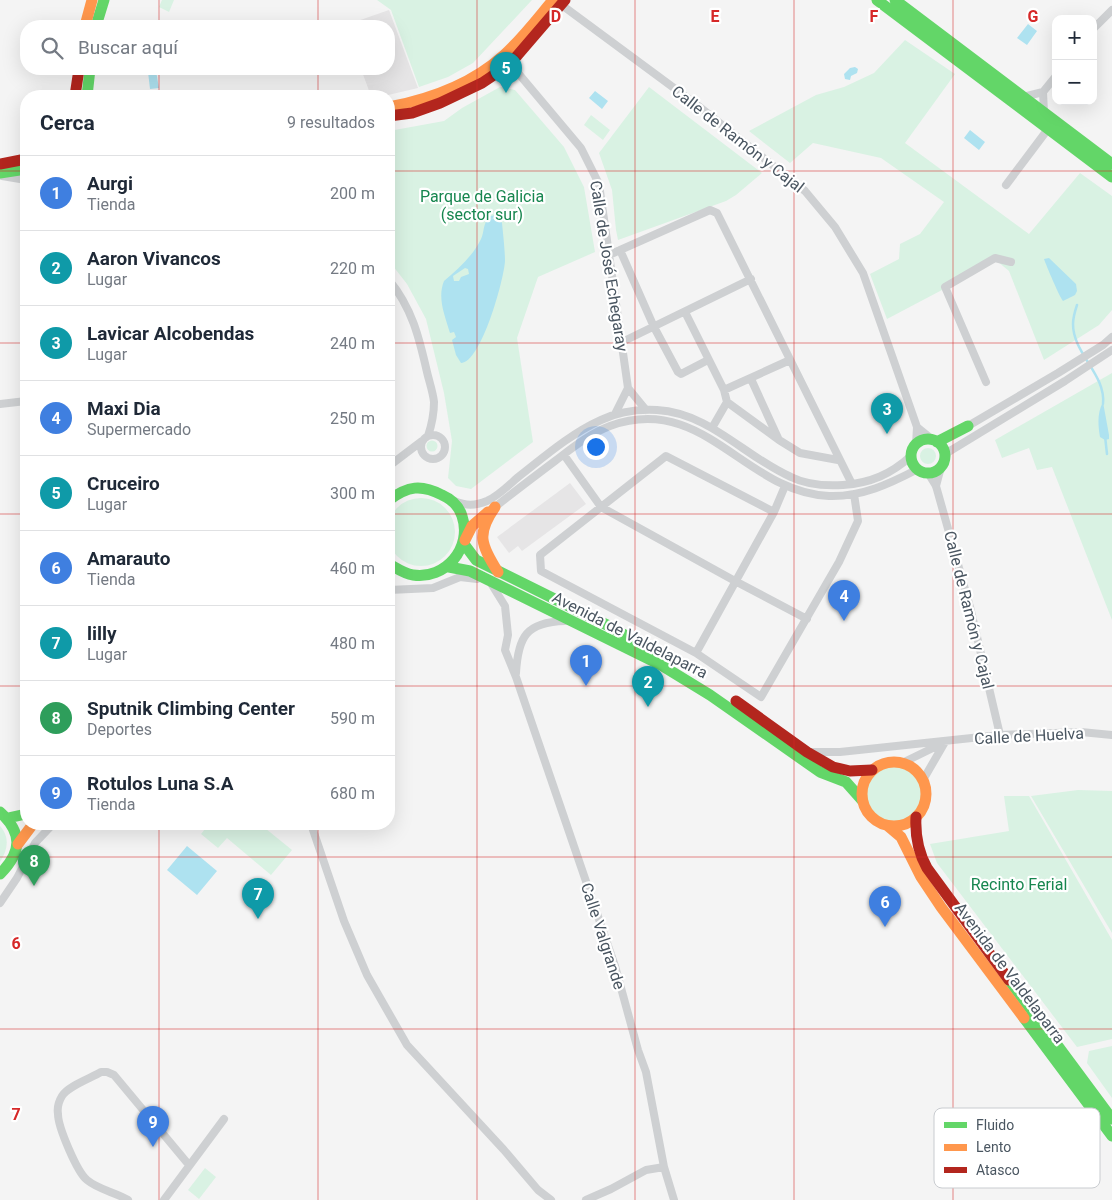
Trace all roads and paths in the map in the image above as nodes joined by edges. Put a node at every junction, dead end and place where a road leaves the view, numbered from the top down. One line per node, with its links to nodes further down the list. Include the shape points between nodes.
1 (92, 0): 7 (main road)
2 (104, 0): 8 (main road)
3 (877, 0): 21 (main road)
4 (895, 0): 17 (main road)
5 (559, 1): 10 (main road, via 525,34); 52 (street, Calle de Ramón y Cajal, via 805,191 834,227 863,273)
6 (1112, 10): 9 (street)
7 (87, 20)
8 (98, 20)
9 (1097, 25)
10 (506, 60): 18 (main road, via 437,95); 20 (main road, via 482,83 440,103); 31 (street, Calle de José Echegaray, via 581,148 599,184)
11 (78, 75): 14 (main road)
12 (89, 75): 15 (main road)
13 (1052, 81): 16 (street)
14 (76, 90)
15 (88, 90)
16 (1043, 92): 17 (street); 19 (street)
17 (1023, 97): 19 (main road)
18 (395, 106)
19 (1044, 113): 24 (main road)
20 (395, 115)
21 (1048, 129): 27 (main road); 29 (street)
22 (20, 160): 23 (main road)
23 (0, 164)
24 (1112, 164)
25 (20, 170): 26 (main road)
26 (0, 174): 28 (street)
27 (1112, 177)
28 (20, 179)
29 (1006, 185)
30 (620, 250): 31 (street); 33 (street, via 714,210); 36 (street)
31 (608, 255): 38 (street, Calle de José Echegaray)
32 (1011, 262): 43 (street, via 995,258 945,287)
33 (751, 279): 35 (street); 41 (street)
34 (395, 288): 60 (street, via 412,316 434,400 433,420 425,438)
35 (685, 312): 36 (street); 40 (street)
36 (654, 327): 38 (street); 40 (street, via 681,374)
37 (1112, 337): 51 (street)
38 (622, 342): 44 (street, Calle de José Echegaray)
39 (1110, 352): 57 (street)
40 (708, 360): 45 (street)
41 (790, 360): 42 (street); 59 (street)
42 (751, 379): 45 (street); 54 (street)
43 (986, 382)
44 (628, 388): 49 (street); 50 (street)
45 (724, 390): 47 (street)
46 (20, 402): 48 (street)
47 (727, 402): 53 (street); 54 (street)
48 (0, 404)
49 (646, 410): 50 (street); 53 (street, via 681,414)
50 (614, 414): 68 (street, via 583,429 489,500 471,506)
51 (968, 426): 55 (main road)
52 (917, 427): 55 (street); 56 (street, Calle de Ramón y Cajal)
53 (712, 428): 63 (street, via 790,477 823,485)
54 (778, 440): 59 (street, via 800,453)
55 (935, 441): 56 (main road, via 924,440); 57 (main road)
56 (914, 450): 62 (main road, via 915,466); 63 (street, via 894,471)
57 (945, 454): 61 (main road)
58 (564, 455): 64 (street, via 586,438 611,426 646,420 667,421 700,432); 69 (street); 70 (street)
59 (838, 460): 63 (street)
60 (395, 461)
61 (940, 467): 62 (main road, via 932,472); 65 (street, Calle de Ramón y Cajal)
62 (923, 471): 65 (street, Calle de Ramón y Cajal); 67 (street)
63 (852, 484)
64 (785, 486): 67 (street, via 829,496); 71 (street)
65 (936, 486): 83 (street, Calle de Ramón y Cajal, via 970,607)
66 (395, 494): 68 (main road, via 411,488 426,487)
67 (854, 494): 79 (street, via 858,521)
68 (453, 500): 72 (main road, via 465,526)
69 (495, 507): 72 (main road, via 472,526); 75 (main road, via 486,519 482,542)
70 (601, 507): 71 (street, via 666,456); 76 (street); 81 (street, via 540,555 541,571)
71 (774, 512): 76 (street)
72 (464, 542): 73 (main road); 75 (main road, Avenida de Valdelaparra, via 476,560)
73 (449, 568): 74 (main road, via 424,577); 77 (main road, Avenida de Valdelaparra, via 471,570)
74 (395, 570)
75 (498, 572): 86 (main road, Avenida de Valdelaparra, via 609,626 683,668)
76 (735, 581): 79 (street); 81 (street)
77 (490, 582): 78 (street, via 460,577 433,588); 80 (main road, Avenida de Valdelaparra); 82 (street, Calle Valgrande, via 505,606 508,635 505,650)
78 (395, 590)
79 (807, 619): 81 (street, via 761,697)
80 (570, 621): 82 (street, via 546,622 526,634 517,651); 90 (main road, Avenida de Valdelaparra, via 656,662 704,691 820,772 846,782)
81 (696, 653)
82 (516, 678): 110 (street, Calle Valgrande, via 615,966 646,1072)
83 (1000, 735): 84 (street, Calle de Huelva, via 1081,732); 85 (street, Calle de Huelva)
84 (1112, 735)
85 (945, 742): 86 (street, Calle de Huelva); 87 (street); 89 (street)
86 (807, 752): 88 (main road, Avenida de Valdelaparra, via 833,767 850,771)
87 (902, 763): 88 (main road, via 886,763); 89 (main road, via 918,772)
88 (872, 770): 90 (main road, via 865,779)
89 (923, 780): 93 (main road, via 926,800)
90 (862, 800): 94 (main road, via 871,817)
91 (20, 814): 92 (main road)
92 (4, 815): 98 (main road, via 15,830)
93 (916, 817): 94 (main road, via 908,823); 106 (main road, Avenida de Valdelaparra, via 914,836 931,876)
94 (888, 826): 102 (main road, Avenida de Valdelaparra, via 901,837 921,877)
95 (28, 830): 98 (main road)
96 (47, 830): 101 (street, via 34,843)
97 (313, 830): 113 (street, via 344,921 368,975 407,1045 538,1190)
98 (18, 844): 99 (main road, via 15,856)
99 (4, 870): 100 (street)
100 (0, 880)
101 (0, 903)
102 (978, 956): 103 (main road); 104 (main road, Avenida de Valdelaparra)
103 (981, 975)
104 (1091, 1108)
105 (224, 1119): 109 (street)
106 (1112, 1119)
107 (1100, 1120): 108 (main road, Avenida de Valdelaparra)
108 (1112, 1136)
109 (189, 1165): 111 (street, via 114,1075 101,1072 66,1091 61,1096 58,1116 76,1166 86,1180); 112 (street)
110 (664, 1167): 114 (street, via 646,1170); 115 (street, Calle Valgrande)
111 (128, 1200)
112 (164, 1200)
113 (551, 1200)
114 (586, 1200)
115 (674, 1200)

